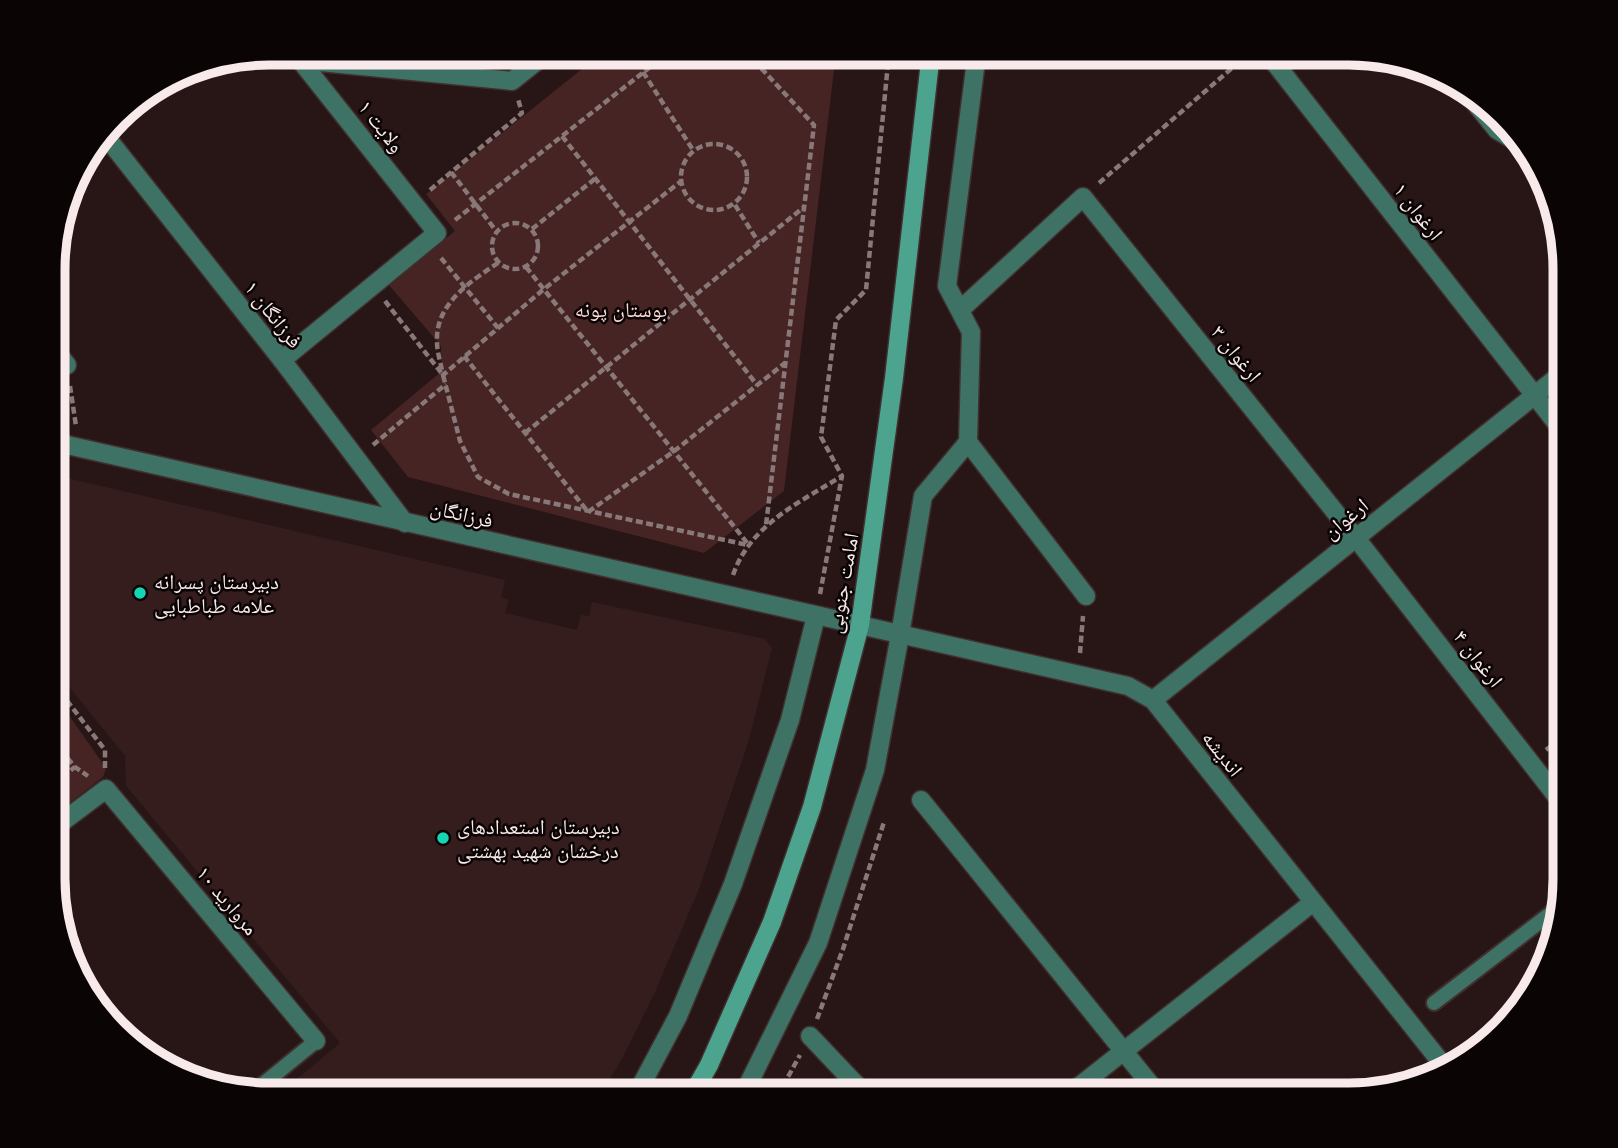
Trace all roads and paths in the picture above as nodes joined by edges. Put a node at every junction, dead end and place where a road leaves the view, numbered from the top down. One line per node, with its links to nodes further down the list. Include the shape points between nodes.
1 (304, 65): 22 (street, ولایت ۱)
2 (374, 65): 12 (street, ولایت ۱)
3 (532, 65): 12 (street)
4 (652, 65): 11 (path)
5 (758, 65): 25 (path, via 814,125)
6 (888, 65): 56 (path, via 866,290 836,320 821,436)
7 (931, 65): 65 (main road, امامت جنوبی)
8 (975, 65): 37 (street, via 947,286)
9 (1235, 65): 21 (path)
10 (1276, 65): 48 (street, ارغوان ۱)
11 (643, 72): 15 (path); 17 (path)
12 (512, 81): 18 (path, via 522,113)
13 (1488, 119): 14 (street)
14 (1502, 133)
15 (562, 136): 19 (path); 23 (path)
16 (110, 141): 40 (street, فرزانگان ۱)
17 (693, 150): 20 (path, via 682,164); 24 (path, via 709,144 727,146 741,157 748,173 746,190)
18 (451, 172): 22 (path); 23 (path)
19 (596, 178): 26 (path); 27 (path)
20 (680, 181): 24 (path, via 687,198 701,209 718,211); 26 (path)
21 (1083, 197): 37 (street); 60 (street, ارغوان ۳)
22 (414, 203): 29 (street, ولایت ۱)
23 (475, 204): 28 (path); 29 (path)
24 (734, 205): 30 (path)
25 (804, 206): 30 (path); 41 (path)
26 (629, 222): 35 (path); 36 (path)
27 (532, 229): 28 (path, via 519,222); 32 (path, via 538,242 536,256)
28 (497, 232): 31 (path, via 492,249)
29 (433, 237): 33 (street); 34 (path)
30 (759, 243): 36 (path)
31 (498, 263): 32 (path, via 512,269); 34 (path)
32 (526, 267): 35 (path)
33 (373, 286): 40 (street); 44 (path)
34 (465, 287): 38 (path); 44 (path, via 445,308 436,340)
35 (544, 289): 38 (path); 43 (path)
36 (690, 299): 43 (path); 47 (path)
37 (960, 310): 51 (street, via 971,332)
38 (498, 328): 39 (path)
39 (464, 356): 44 (path); 50 (path)
40 (282, 360): 55 (street, فرزانگان ۱)
41 (785, 363): 47 (path); 59 (path)
42 (66, 365): 53 (path)
43 (606, 368): 50 (path); 54 (path)
44 (443, 374): 46 (path)
45 (1553, 381): 48 (street, ارغوان)
46 (446, 384): 55 (path); 57 (path, via 460,441 478,477 509,494)
47 (757, 385): 54 (path)
48 (1534, 396): 49 (street, ارغوان ۱); 60 (street, ارغوان)
49 (1553, 419)
50 (525, 433): 57 (path)
51 (968, 442): 63 (street); 66 (street, via 923,496)
52 (65, 444): 53 (street, فرزانگان)
53 (79, 447): 58 (street, فرزانگان)
54 (674, 452): 57 (path); 61 (path)
55 (356, 459): 58 (street, فرزانگان ۱)
56 (842, 476): 59 (path); 64 (path)
57 (587, 512): 61 (path)
58 (405, 523): 62 (street, فرزانگان)
59 (766, 525): 61 (path)
60 (1356, 538): 69 (street, ارغوان); 74 (street, ارغوان ۴)
61 (748, 545): 62 (path, via 739,556)
62 (725, 595): 64 (street, فرزانگان)
63 (1086, 596): 67 (path)
64 (816, 616): 65 (street, فرزانگان); 85 (street, via 790,720 733,884 678,1016)
65 (860, 625): 66 (street, اندیشه); 86 (main road, امامت جنوبی, via 812,807 772,922)
66 (900, 635): 67 (street, اندیشه); 87 (street, via 875,770 818,943)
67 (1077, 674): 69 (street, اندیشه, via 1128,686)
68 (65, 698): 73 (path, via 105,750)
69 (1153, 700): 77 (street, اندیشه)
70 (65, 755): 71 (path)
71 (75, 767): 72 (path); 73 (path)
72 (65, 775)
73 (106, 789): 76 (street); 81 (street, مروارید ۱۰)
74 (1553, 792)
75 (921, 800): 82 (street)
76 (65, 820)
77 (1312, 902): 82 (street); 83 (street, اندیشه)
78 (1550, 914): 79 (lane)
79 (1434, 1003)
80 (810, 1036): 88 (street)
81 (316, 1041): 84 (lane)
82 (1123, 1051): 89 (street); 90 (street)
83 (1441, 1062)
84 (264, 1083)
85 (642, 1083)
86 (699, 1083)
87 (749, 1083)
88 (855, 1083)
89 (1083, 1083)
90 (1148, 1083)

